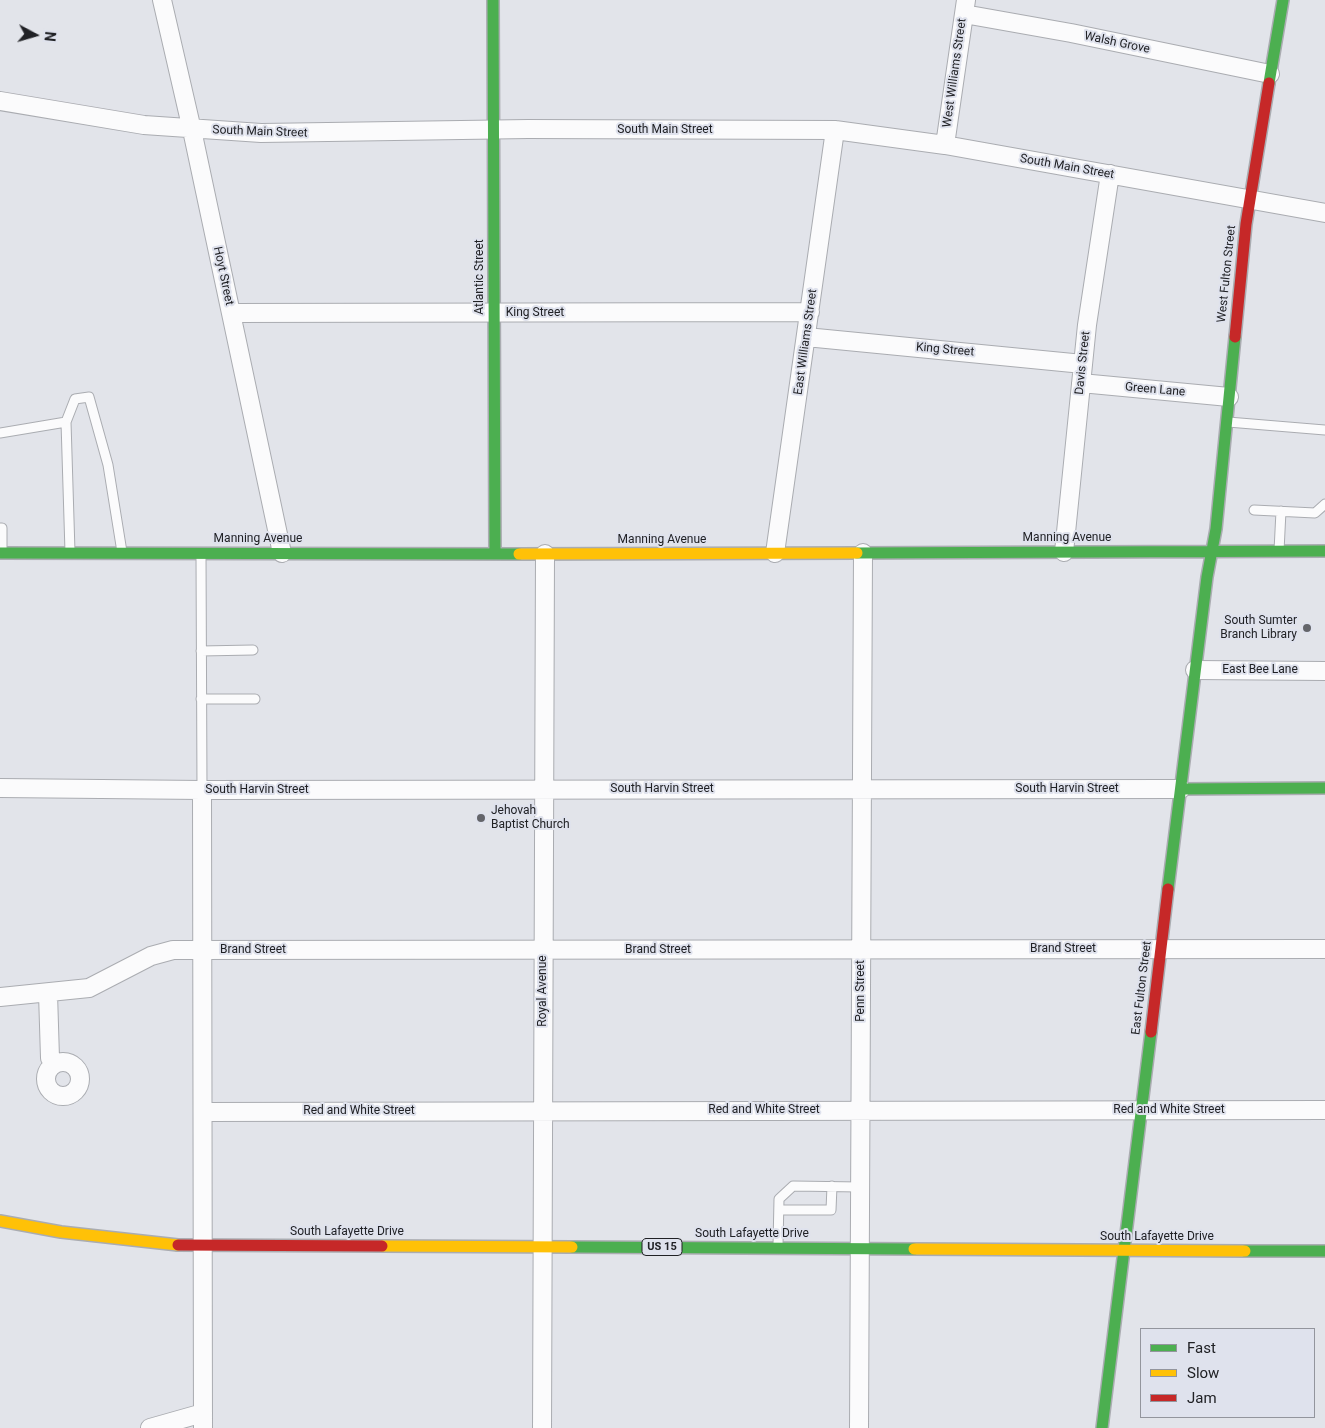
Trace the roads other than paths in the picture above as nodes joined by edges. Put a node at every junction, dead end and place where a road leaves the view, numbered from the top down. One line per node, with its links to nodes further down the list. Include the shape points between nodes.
1 (162, 0): 7 (street, Hoyt Street)
2 (493, 0): 8 (main road, Atlantic Street)
3 (1283, 0): 5 (main road, West Fulton Street)
4 (965, 7): 5 (street, Walsh Grove, via 1071,33); 10 (street, West Williams Street)
5 (1270, 74): 12 (main road, West Fulton Street)
6 (0, 101): 7 (street, South Main Street)
7 (192, 130): 8 (street, South Main Street, via 291,133); 15 (street, Hoyt Street)
8 (494, 130): 9 (street, South Main Street); 16 (main road, Atlantic Street)
9 (835, 130): 10 (street, South Main Street); 14 (street, East Williams Street)
10 (945, 146): 11 (street, South Main Street)
11 (1110, 174): 12 (street, South Main Street); 18 (street, Davis Street)
12 (1249, 200): 13 (street, South Main Street); 20 (main road, West Fulton Street)
13 (1325, 213)
14 (810, 312): 16 (street, King Street); 17 (street, East Williams Street)
15 (231, 313): 16 (street, King Street); 37 (street, Hoyt Street)
16 (494, 313): 40 (main road, Atlantic Street)
17 (806, 337): 18 (street, King Street); 38 (street, East Williams Street)
18 (1083, 364): 19 (street, Davis Street)
19 (1081, 383): 20 (street, Green Lane); 33 (street, Davis Street)
20 (1229, 397): 22 (main road, West Fulton Street)
21 (66, 422): 24 (lane); 31 (lane, via 75,400 88,397 108,464); 36 (lane)
22 (1227, 422): 23 (lane); 34 (main road, West Fulton Street)
23 (1325, 430)
24 (0, 433)
25 (1325, 504): 27 (lane, via 1315,513)
26 (1254, 510): 27 (lane)
27 (1281, 511): 29 (lane)
28 (0, 528): 35 (lane)
29 (1279, 551): 30 (main road, Manning Avenue); 34 (main road, Manning Avenue)
30 (1325, 551)
31 (122, 552): 32 (main road, Manning Avenue); 36 (main road, Manning Avenue)
32 (201, 552): 37 (main road, Manning Avenue); 43 (lane)
33 (1064, 552): 34 (main road, Manning Avenue); 39 (main road, Manning Avenue)
34 (1212, 552): 44 (main road, East Fulton Street)
35 (1, 553): 36 (main road, Manning Avenue)
36 (70, 553)
37 (282, 553): 40 (main road, Manning Avenue)
38 (775, 553): 39 (main road, Manning Avenue); 41 (main road, Manning Avenue)
39 (863, 553): 50 (street, Penn Street)
40 (495, 554): 41 (main road, Manning Avenue)
41 (545, 554): 53 (street, Royal Avenue)
42 (253, 650): 43 (lane)
43 (201, 651): 46 (lane)
44 (1195, 670): 45 (street, East Bee Lane); 51 (main road, East Fulton Street)
45 (1325, 671)
46 (201, 699): 47 (lane); 52 (lane)
47 (255, 699)
48 (0, 788): 52 (street, South Harvin Street)
49 (1325, 788): 51 (main road, South Harvin Street)
50 (862, 789): 51 (street, South Harvin Street); 53 (street, South Harvin Street); 58 (street, Penn Street)
51 (1180, 789): 54 (main road, East Fulton Street)
52 (202, 790): 53 (street, South Harvin Street); 56 (street)
53 (544, 790): 57 (street, Royal Avenue)
54 (1161, 949): 55 (street, Brand Street); 58 (street, Brand Street); 64 (main road, East Fulton Street)
55 (1325, 949)
56 (203, 950): 57 (street, Brand Street); 59 (street, Brand Street, via 162,952 89,988); 66 (street)
57 (543, 950): 58 (street, Brand Street); 62 (street, Royal Avenue)
58 (861, 950): 63 (street, Penn Street)
59 (48, 993): 60 (street, Brand Street); 61 (street, via 50,1058)
60 (0, 996)
61 (54, 1064)
62 (542, 1110): 63 (street, Red and White Street); 66 (street, Red and White Street); 72 (street, Royal Avenue)
63 (861, 1110): 64 (street, Red and White Street); 68 (street, Penn Street)
64 (1141, 1110): 65 (street, Red and White Street); 75 (main road, East Fulton Street)
65 (1325, 1110)
66 (203, 1112): 71 (street)
67 (832, 1186): 68 (lane); 69 (lane, via 793,1186 779,1199); 69 (lane, via 831,1210)
68 (860, 1187): 74 (street, Penn Street)
69 (779, 1210): 73 (lane)
70 (0, 1221): 71 (main road, South Lafayette Drive / US 15, via 114,1240)
71 (202, 1245): 72 (main road, South Lafayette Drive / US 15); 77 (street)
72 (542, 1247): 73 (main road, South Lafayette Drive / US 15); 79 (street, Royal Avenue)
73 (778, 1248): 74 (main road, South Lafayette Drive / US 15)
74 (860, 1249): 75 (main road, South Lafayette Drive / US 15); 80 (street, Penn Street)
75 (1124, 1250): 76 (main road, South Lafayette Drive / US 15); 81 (main road, East Fulton Street)
76 (1325, 1251)
77 (203, 1420): 78 (street)
78 (150, 1428)
79 (542, 1428)
80 (860, 1428)
81 (1102, 1428)

